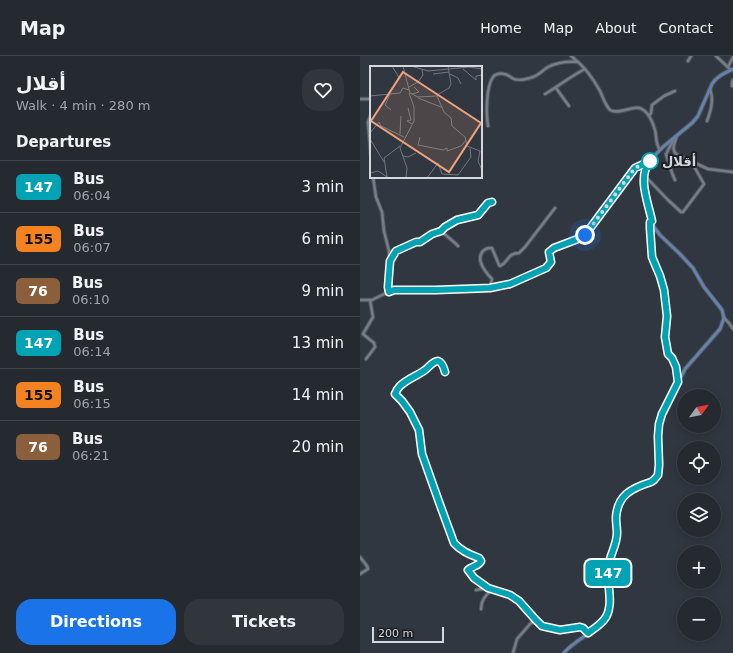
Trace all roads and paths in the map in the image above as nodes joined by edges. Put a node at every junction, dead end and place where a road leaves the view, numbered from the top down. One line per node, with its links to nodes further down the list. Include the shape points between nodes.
1 (571, 56): 6 (street)
2 (691, 56): 5 (street)
3 (716, 56): 7 (street)
4 (733, 57): 7 (street)
5 (688, 61)
6 (579, 62): 8 (street); 20 (street, via 556,64 534,76 522,79 513,79 506,74 494,76 486,107)
7 (728, 67): 9 (street)
8 (585, 69): 12 (street); 17 (street, via 613,112 636,107 643,109)
9 (732, 70): 13 (main road, via 717,78)
10 (733, 80): 11 (street)
11 (732, 86)
12 (556, 88): 15 (street); 16 (street)
13 (710, 89): 19 (street, via 712,103); 21 (main road, via 698,116)
14 (675, 91): 17 (street, via 652,105)
15 (545, 94)
16 (569, 106)
17 (649, 116): 23 (street, via 656,131 656,143)
18 (370, 117): 22 (street)
19 (707, 121)
20 (488, 126)
21 (676, 137): 23 (main road); 25 (street, via 674,152); 29 (street, via 666,154)
22 (370, 145)
23 (660, 150): 24 (main road)
24 (650, 161): 27 (main road); 36 (street, via 635,168 583,237 549,252 551,262 546,268 510,284)
25 (691, 161): 26 (street, via 708,169); 27 (street, via 704,184 683,212)
26 (733, 172)
27 (644, 174): 32 (main road, via 644,186)
28 (373, 178): 35 (street)
29 (675, 180)
30 (492, 202): 33 (street, via 478,215 457,220)
31 (555, 208): 36 (street, via 525,247 519,253 510,255 500,266 492,248 484,249 481,253 481,262 492,280)
32 (652, 221): 40 (main road, via 660,235 693,268 722,310); 44 (street, via 652,257 664,290 667,316 665,337 668,354 676,367)
33 (441, 231): 34 (street); 35 (street, via 397,250)
34 (458, 246)
35 (390, 261): 37 (street)
36 (490, 288): 37 (street)
37 (389, 292): 39 (street)
38 (360, 300): 39 (street)
39 (370, 300): 42 (street, via 373,317 363,334 375,347)
40 (724, 318): 41 (street); 44 (main road, via 720,329 685,369)
41 (733, 329)
42 (366, 359)
43 (445, 372): 47 (street, via 440,362 434,362 406,381 395,394 410,412 419,430 422,454 454,543 458,548 480,559 479,564 468,570)
44 (678, 382): 52 (main road, via 659,424 658,475 651,482 631,490 618,506 616,542 608,573 609,610 606,618)
45 (360, 557): 46 (street, via 368,570)
46 (360, 574)
47 (488, 588): 48 (street); 49 (street)
48 (476, 590)
49 (492, 590): 50 (street, via 483,600); 51 (street, via 510,595 519,601)
50 (481, 609)
51 (541, 625): 52 (street, via 560,630 580,627); 53 (street, via 531,623 518,637)
52 (588, 633): 54 (main road)
53 (514, 653)
54 (564, 653)

